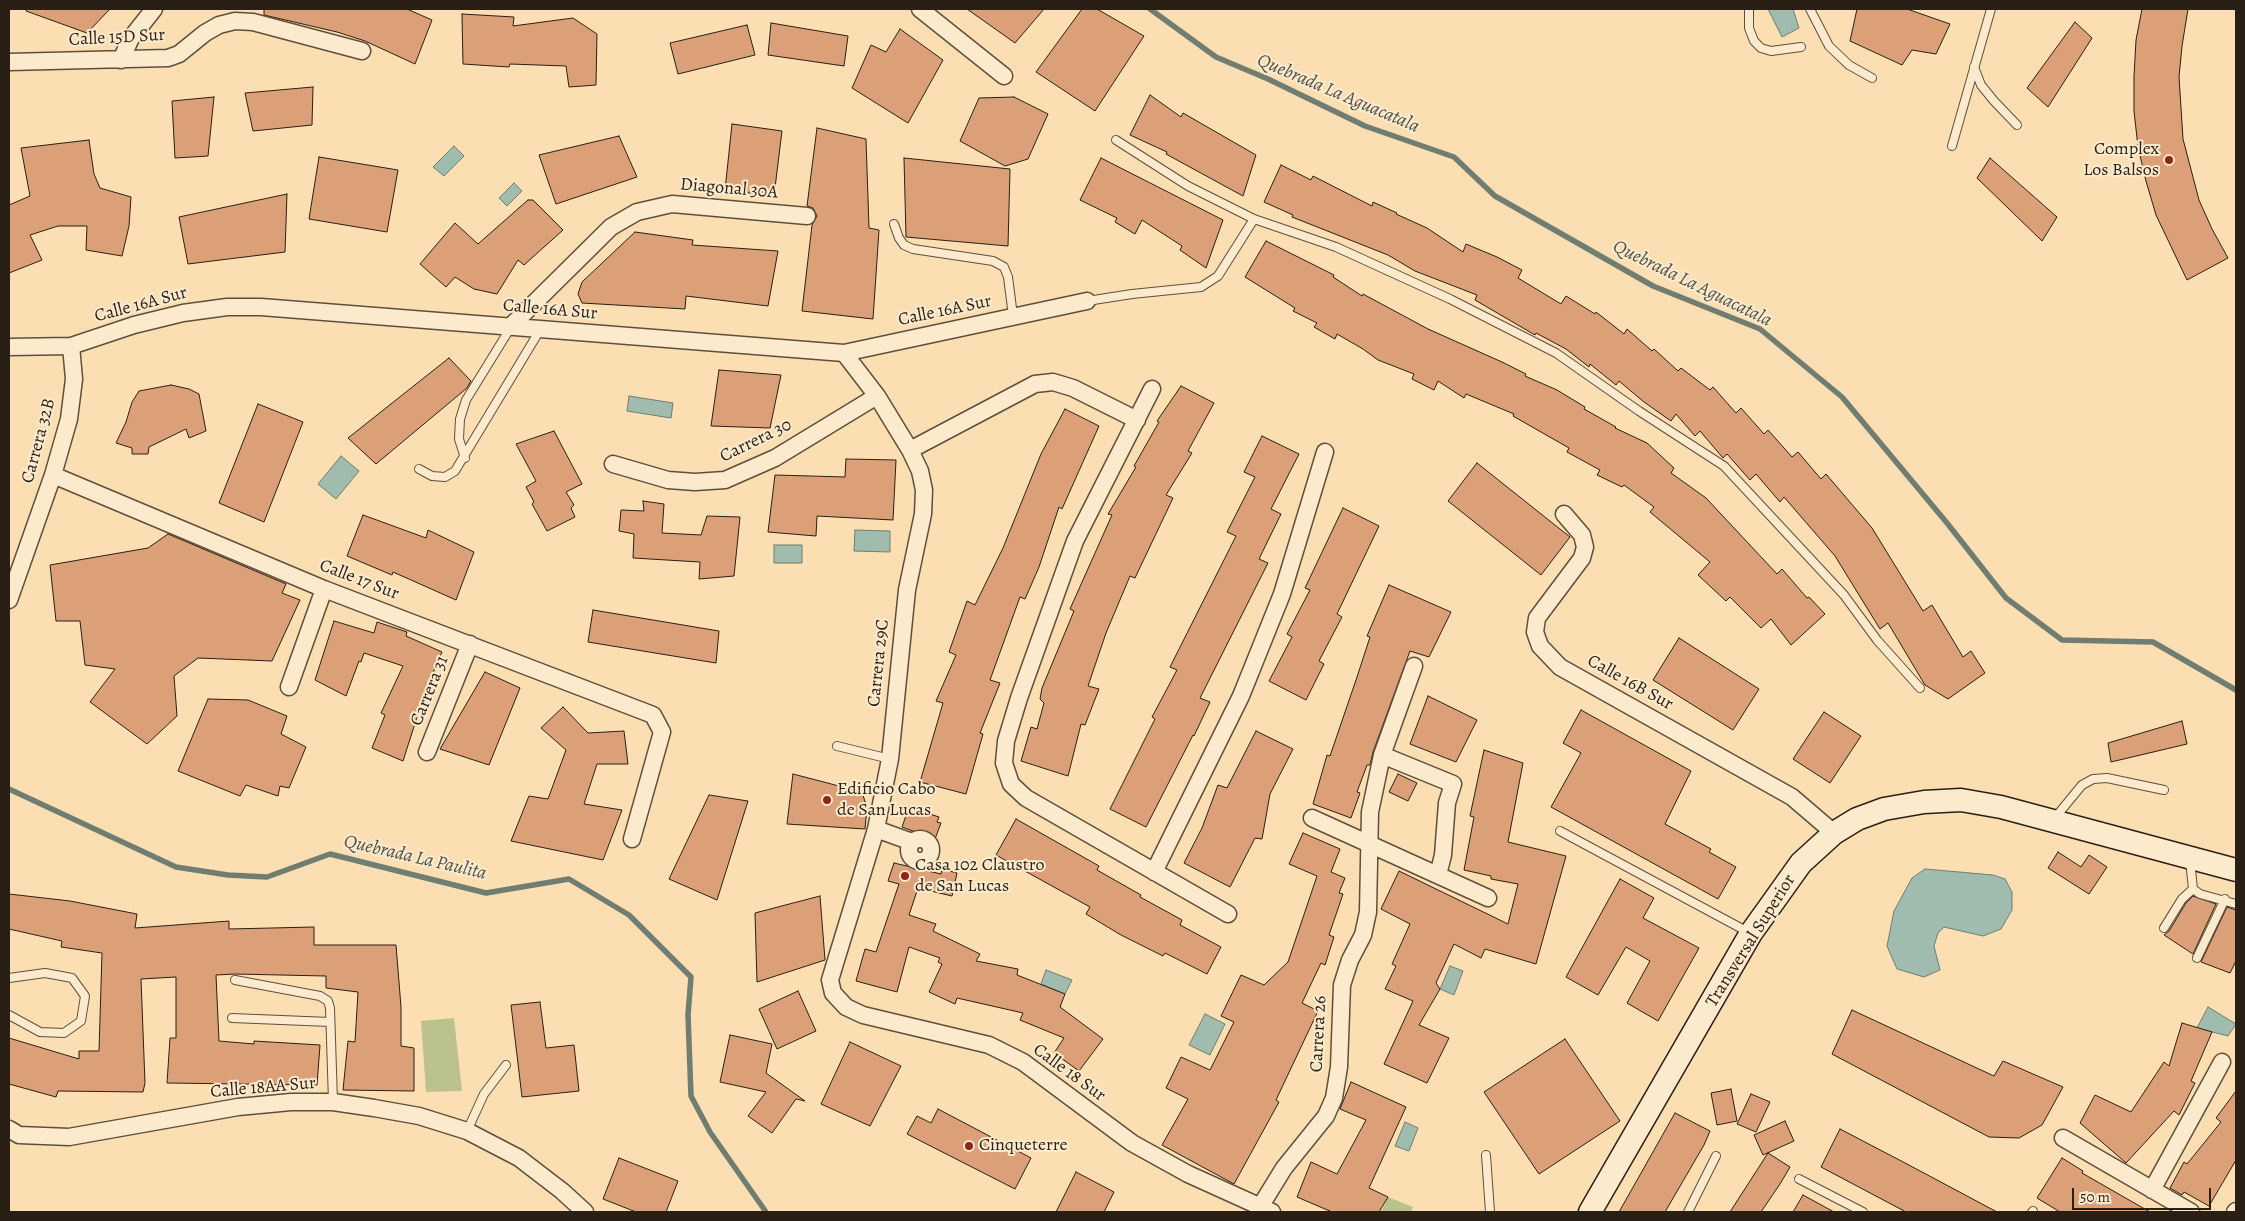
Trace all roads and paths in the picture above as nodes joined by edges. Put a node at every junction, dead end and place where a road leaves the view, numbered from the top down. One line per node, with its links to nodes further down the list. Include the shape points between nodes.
1 (154, 9): 8 (street, via 131,38)
2 (920, 9): 11 (street)
3 (1749, 9): 6 (lane, via 1749,28 1761,48 1771,51)
4 (1810, 9): 12 (lane, via 1829,46 1849,65)
5 (1991, 9): 10 (lane)
6 (1801, 47)
7 (362, 51): 8 (street, Calle 15D Sur, via 253,22 236,21 205,32 179,54 168,58)
8 (122, 60): 9 (street, Calle 15D Sur)
9 (9, 62)
10 (1974, 67): 13 (lane, via 1981,85); 15 (lane)
11 (1004, 76)
12 (1872, 78)
13 (2017, 125)
14 (1116, 140): 17 (lane, via 1188,186)
15 (1952, 146)
16 (807, 216): 20 (street, Diagonal 30A, via 672,204 637,212 610,227)
17 (1254, 219): 19 (lane, via 1218,276 1201,287); 42 (lane, via 1336,247 1556,352 1724,466 1844,595 1877,640)
18 (894, 224): 21 (lane, via 904,245 913,249 993,261 1004,267)
19 (1087, 301): 21 (street, Calle 16A Sur)
20 (534, 303): 22 (street, Diagonal 30A); 23 (street)
21 (1014, 316): 26 (street, Calle 16A Sur)
22 (511, 326): 23 (street, Calle 16A Sur); 24 (street, Calle 16A Sur, via 227,307 134,325); 32 (lane, via 466,400 460,419 460,439)
23 (540, 330): 26 (street, Calle 16A Sur); 32 (lane)
24 (71, 346): 25 (street, Calle 16A Sur); 35 (street, Carrera 32B, via 74,379 69,419)
25 (9, 348)
26 (844, 354): 28 (street, Carrera 29C)
27 (1152, 389): 29 (street)
28 (877, 396): 30 (street, Carrera 29C); 33 (street, Carrera 30, via 775,458 724,480 668,480)
29 (1137, 420): 30 (street, via 1073,388 1053,382 1035,384); 58 (street, via 1075,540 1019,698 1006,741 1004,763 1011,784 1026,798)
30 (910, 450): 46 (street, Carrera 29C, via 920,471 924,490 923,514 906,590)
31 (1325, 452): 58 (street, via 1282,594 1248,677)
32 (465, 458): 34 (lane, via 455,471 445,476 432,476)
33 (613, 464)
34 (419, 469)
35 (52, 475): 37 (street, Calle 17 Sur); 38 (street, Carrera 32B)
36 (1564, 514): 52 (street, Calle 16B Sur, via 1582,535 1585,547 1582,558 1537,618 1535,632 1540,646 1560,667 1792,796)
37 (324, 589): 39 (street, Calle 17 Sur); 41 (street)
38 (9, 600)
39 (470, 644): 44 (street, Carrera 31); 53 (street, Calle 17 Sur, via 653,715 662,732)
40 (1414, 666): 45 (street, Carrera 26)
41 (289, 687)
42 (1920, 688)
43 (837, 746): 46 (lane)
44 (427, 752)
45 (1382, 756): 55 (street, Carrera 26, via 1370,812); 59 (street, via 1453,784 1447,803)
46 (890, 759): 50 (street, Carrera 29C)
47 (2164, 790): 49 (lane, via 2106,778 2093,779 2082,784)
48 (1312, 818): 55 (street)
49 (2053, 821): 52 (main road, Transversal Superior, via 1961,800 1924,802 1857,818); 56 (main road, Transversal Superior)
50 (876, 829): 54 (street); 70 (street, Carrera 29C, via 830,980)
51 (1560, 831): 66 (lane)
52 (1834, 833): 66 (main road, Transversal Superior, via 1801,863)
53 (632, 839)
54 (912, 842)
55 (1369, 844): 59 (street); 84 (street, Carrera 26, via 1368,912 1363,935 1342,984 1339,1067 1334,1098 1326,1116 1284,1168)
56 (2190, 858): 57 (main road, Transversal Superior); 60 (lane)
57 (2236, 870)
58 (1154, 872): 64 (street)
59 (1438, 875): 61 (street)
60 (2193, 889): 62 (lane, via 2200,894); 65 (lane, via 2182,899)
61 (1488, 898)
62 (2224, 899): 63 (lane); 67 (lane)
63 (2236, 904)
64 (1228, 914)
65 (2164, 928)
66 (1751, 933): 87 (main road, Transversal Superior)
67 (2197, 958)
68 (9, 978): 71 (lane, via 44,972 72,978 85,996 81,1021 64,1033 40,1032)
69 (234, 980): 73 (lane, via 320,996 328,1001)
70 (833, 993): 84 (street, Calle 18 Sur, via 846,1007 863,1015 989,1045 1023,1062 1132,1143 1188,1174)
71 (9, 1015)
72 (232, 1018): 73 (lane)
73 (330, 1022): 76 (lane)
74 (2222, 1062): 83 (street)
75 (506, 1065): 78 (lane, via 484,1094)
76 (333, 1102): 77 (street, Calle 18AA Sur, via 238,1107 69,1137 19,1134); 78 (street, Calle 18AA Sur, via 419,1116)
77 (9, 1129)
78 (466, 1130): 85 (street, Calle 18AA Sur, via 519,1158)
79 (2063, 1138): 83 (street)
80 (1486, 1155): 86 (lane)
81 (1716, 1156): 88 (lane)
82 (1799, 1179): 89 (lane)
83 (2152, 1190): 90 (street)
84 (1266, 1210)
85 (585, 1212)
86 (1490, 1212)
87 (1590, 1212)
88 (1688, 1212)
89 (1863, 1212)
90 (2191, 1212)

